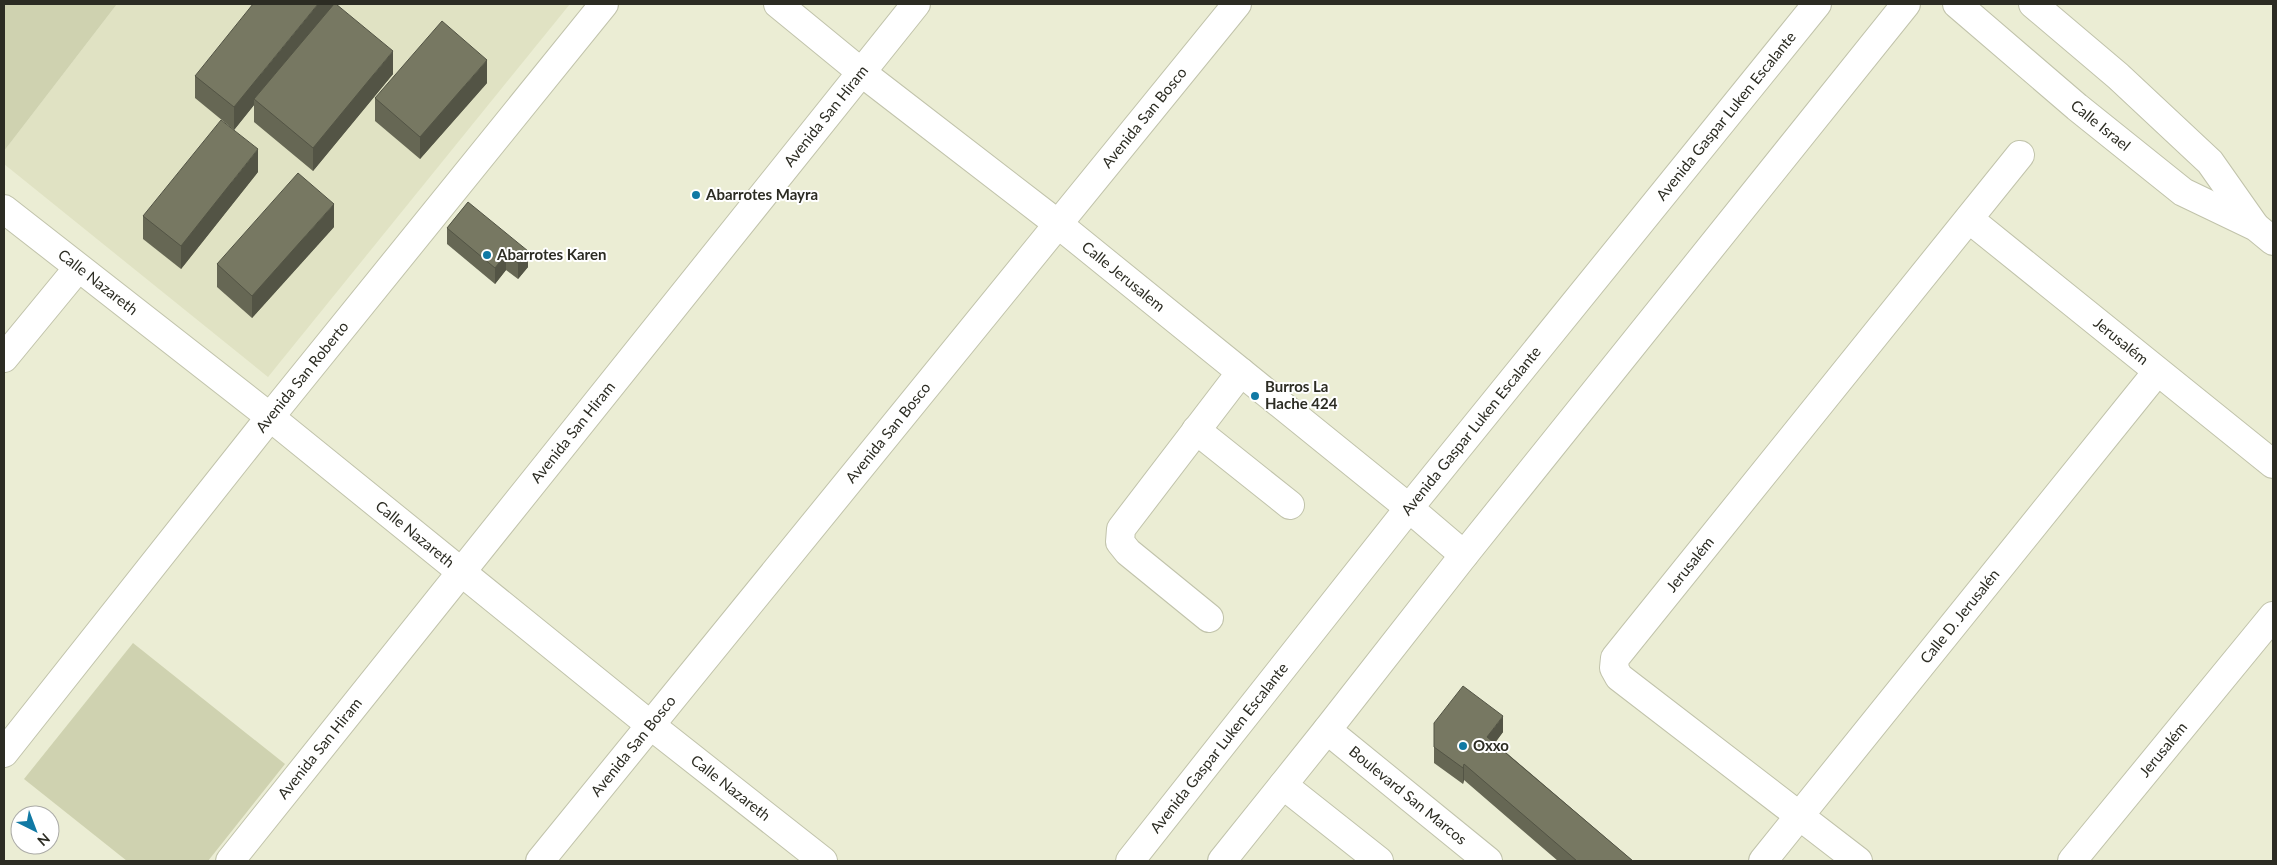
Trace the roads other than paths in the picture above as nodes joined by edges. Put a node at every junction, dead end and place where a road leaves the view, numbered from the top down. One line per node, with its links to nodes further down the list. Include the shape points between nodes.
1 (604, 4): 19 (street, Avenida San Roberto)
2 (778, 4): 9 (street, Calle Jerusalem)
3 (916, 4): 9 (street, Avenida San Hiram)
4 (1237, 4): 13 (street, Avenida San Bosco)
5 (1817, 4): 23 (street, Avenida Gaspar Luken Escalante)
6 (1906, 4): 24 (street)
7 (1957, 4): 14 (street, Calle Israel, via 2183,192)
8 (2033, 4): 14 (street, Calle Israel, via 2118,76 2210,162)
9 (861, 72): 13 (street, Calle Jerusalem); 25 (street, Avenida San Hiram)
10 (2020, 155): 12 (street, Jerusalém)
11 (4, 208): 15 (street, Calle Nazareth)
12 (1969, 219): 18 (street, Jerusalém); 32 (street, Jerusalém, via 1615,658 1614,668 1620,677)
13 (1058, 224): 17 (street, Calle Jerusalem); 28 (street, Avenida San Bosco)
14 (2264, 234)
15 (78, 268): 16 (street); 19 (street, Calle Nazareth)
16 (4, 358)
17 (1241, 372): 20 (street); 23 (street, Calle Jerusalem)
18 (2156, 372): 21 (street, Jerusalém); 32 (street, Calle D. Jerusalén)
19 (270, 417): 25 (street, Calle Nazareth); 30 (street, Avenida San Roberto)
20 (1196, 430): 22 (street); 27 (street, via 1130,515 1121,529 1120,542)
21 (2273, 464)
22 (1290, 505)
23 (1409, 508): 24 (street, Calle Jerusalem); 36 (street, Avenida Gaspar Luken Escalante)
24 (1464, 555): 29 (street)
25 (462, 572): 28 (street, Calle Nazareth); 33 (street, Avenida San Hiram)
26 (2273, 616): 42 (street, Jerusalém)
27 (1209, 618)
28 (649, 724): 34 (street, Avenida San Bosco); 35 (street, Calle Nazareth)
29 (1328, 730): 31 (street); 39 (street, Boulevard San Marcos)
30 (4, 753)
31 (1283, 785): 37 (street); 38 (street)
32 (1800, 815): 40 (street, Calle D. Jerusalén); 41 (street, Jerusalém)
33 (230, 861)
34 (540, 861)
35 (823, 861)
36 (1130, 861)
37 (1222, 861)
38 (1379, 861)
39 (1488, 861)
40 (1763, 861)
41 (1858, 861)
42 (2072, 861)

